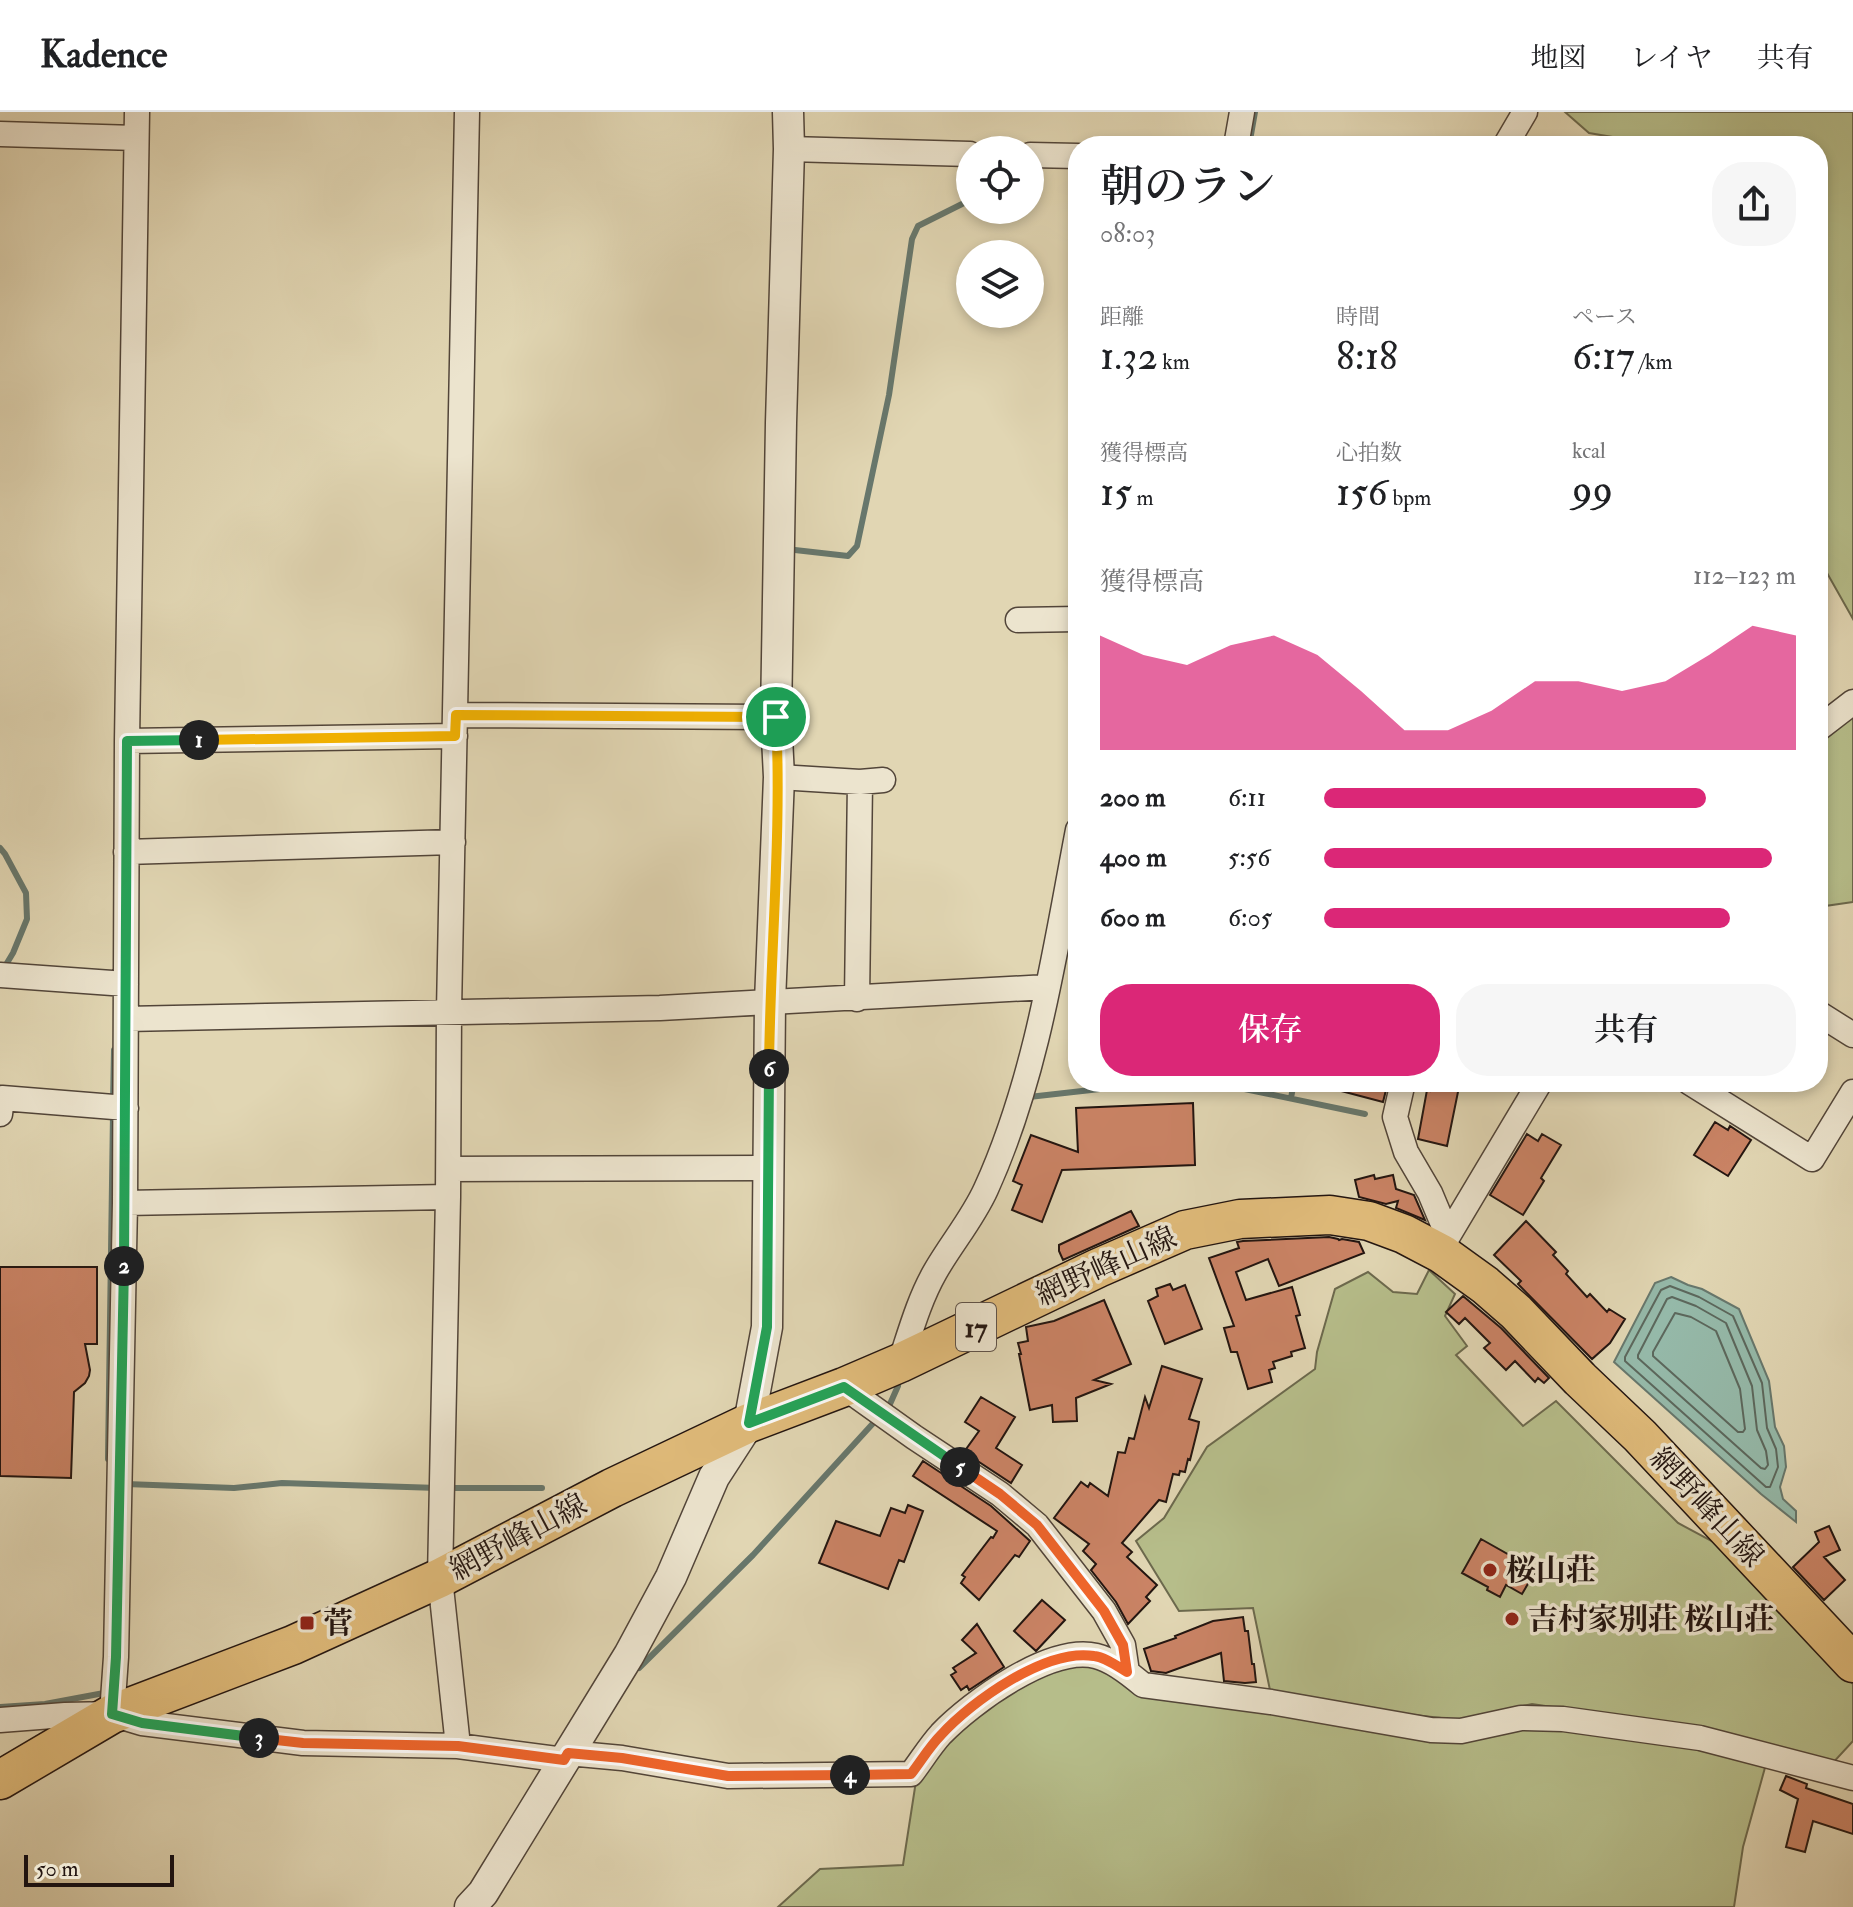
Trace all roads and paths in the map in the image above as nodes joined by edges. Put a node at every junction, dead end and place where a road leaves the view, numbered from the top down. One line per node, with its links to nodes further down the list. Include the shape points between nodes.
1 (137, 112): 9 (street)
2 (467, 112): 19 (street)
3 (788, 112): 10 (street)
4 (1242, 112): 7 (street)
5 (1525, 112): 8 (street)
6 (0, 134): 9 (street)
7 (1238, 136)
8 (1511, 136)
9 (136, 138): 20 (street)
10 (789, 149): 11 (street); 18 (street)
11 (956, 154)
12 (1044, 155): 13 (street)
13 (1068, 156)
14 (1068, 619): 15 (street)
15 (1018, 620)
16 (1853, 702): 17 (street)
17 (1828, 715)
18 (776, 717): 19 (street); 21 (street)
19 (456, 725): 20 (street); 22 (street)
20 (127, 741): 23 (street)
21 (779, 777): 28 (street, via 871,781); 29 (street)
22 (453, 842): 23 (street); 30 (street)
23 (126, 852): 26 (street)
24 (1068, 881): 27 (street)
25 (0, 975): 26 (street)
26 (126, 984): 31 (street)
27 (1047, 987): 28 (street); 45 (street, via 1032,1060 986,1192 933,1274)
28 (857, 999): 29 (street)
29 (770, 1002): 30 (street); 40 (street)
30 (449, 1011): 31 (street); 41 (street)
31 (126, 1019): 38 (street)
32 (1828, 1019): 33 (street)
33 (1853, 1035)
34 (1401, 1092): 44 (street, via 1395,1117 1406,1152 1430,1193)
35 (1534, 1092): 44 (street)
36 (1705, 1092): 37 (street, via 1812,1159)
37 (1853, 1092)
38 (126, 1108): 39 (street, via 2,1098); 43 (street)
39 (0, 1114)
40 (768, 1168): 41 (street); 47 (street, via 767,1327)
41 (449, 1169): 42 (street)
42 (448, 1197): 43 (street); 48 (street)
43 (125, 1203): 51 (street)
44 (1445, 1245): 45 (main road, 網野峰山線 / 17, via 1369,1221 1330,1215 1240,1219 1185,1230); 49 (main road, 網野峰山線 / 17, via 1640,1436)
45 (900, 1363): 46 (main road, 網野峰山線 / 17)
46 (844, 1387): 47 (main road, 網野峰山線 / 17); 50 (street, via 1037,1525 1104,1611 1123,1645)
47 (749, 1423): 48 (main road, 網野峰山線 / 17); 54 (street, via 714,1477 671,1577 629,1655)
48 (440, 1578): 51 (main road, 網野峰山線 / 17, via 293,1645); 53 (street)
49 (1853, 1663)
50 (1127, 1672): 54 (street, via 1098,1656 1072,1654 1029,1669 975,1704 939,1736 911,1774 728,1776 622,1758); 55 (street, via 1143,1685 1431,1730 1461,1731 1535,1718 1700,1738)
51 (112, 1714): 52 (street); 53 (street, via 142,1723 303,1743); 56 (main road, 網野峰山線 / 17)
52 (0, 1720)
53 (458, 1746): 54 (street)
54 (566, 1756): 57 (street)
55 (1853, 1778)
56 (0, 1780)
57 (470, 1907)

